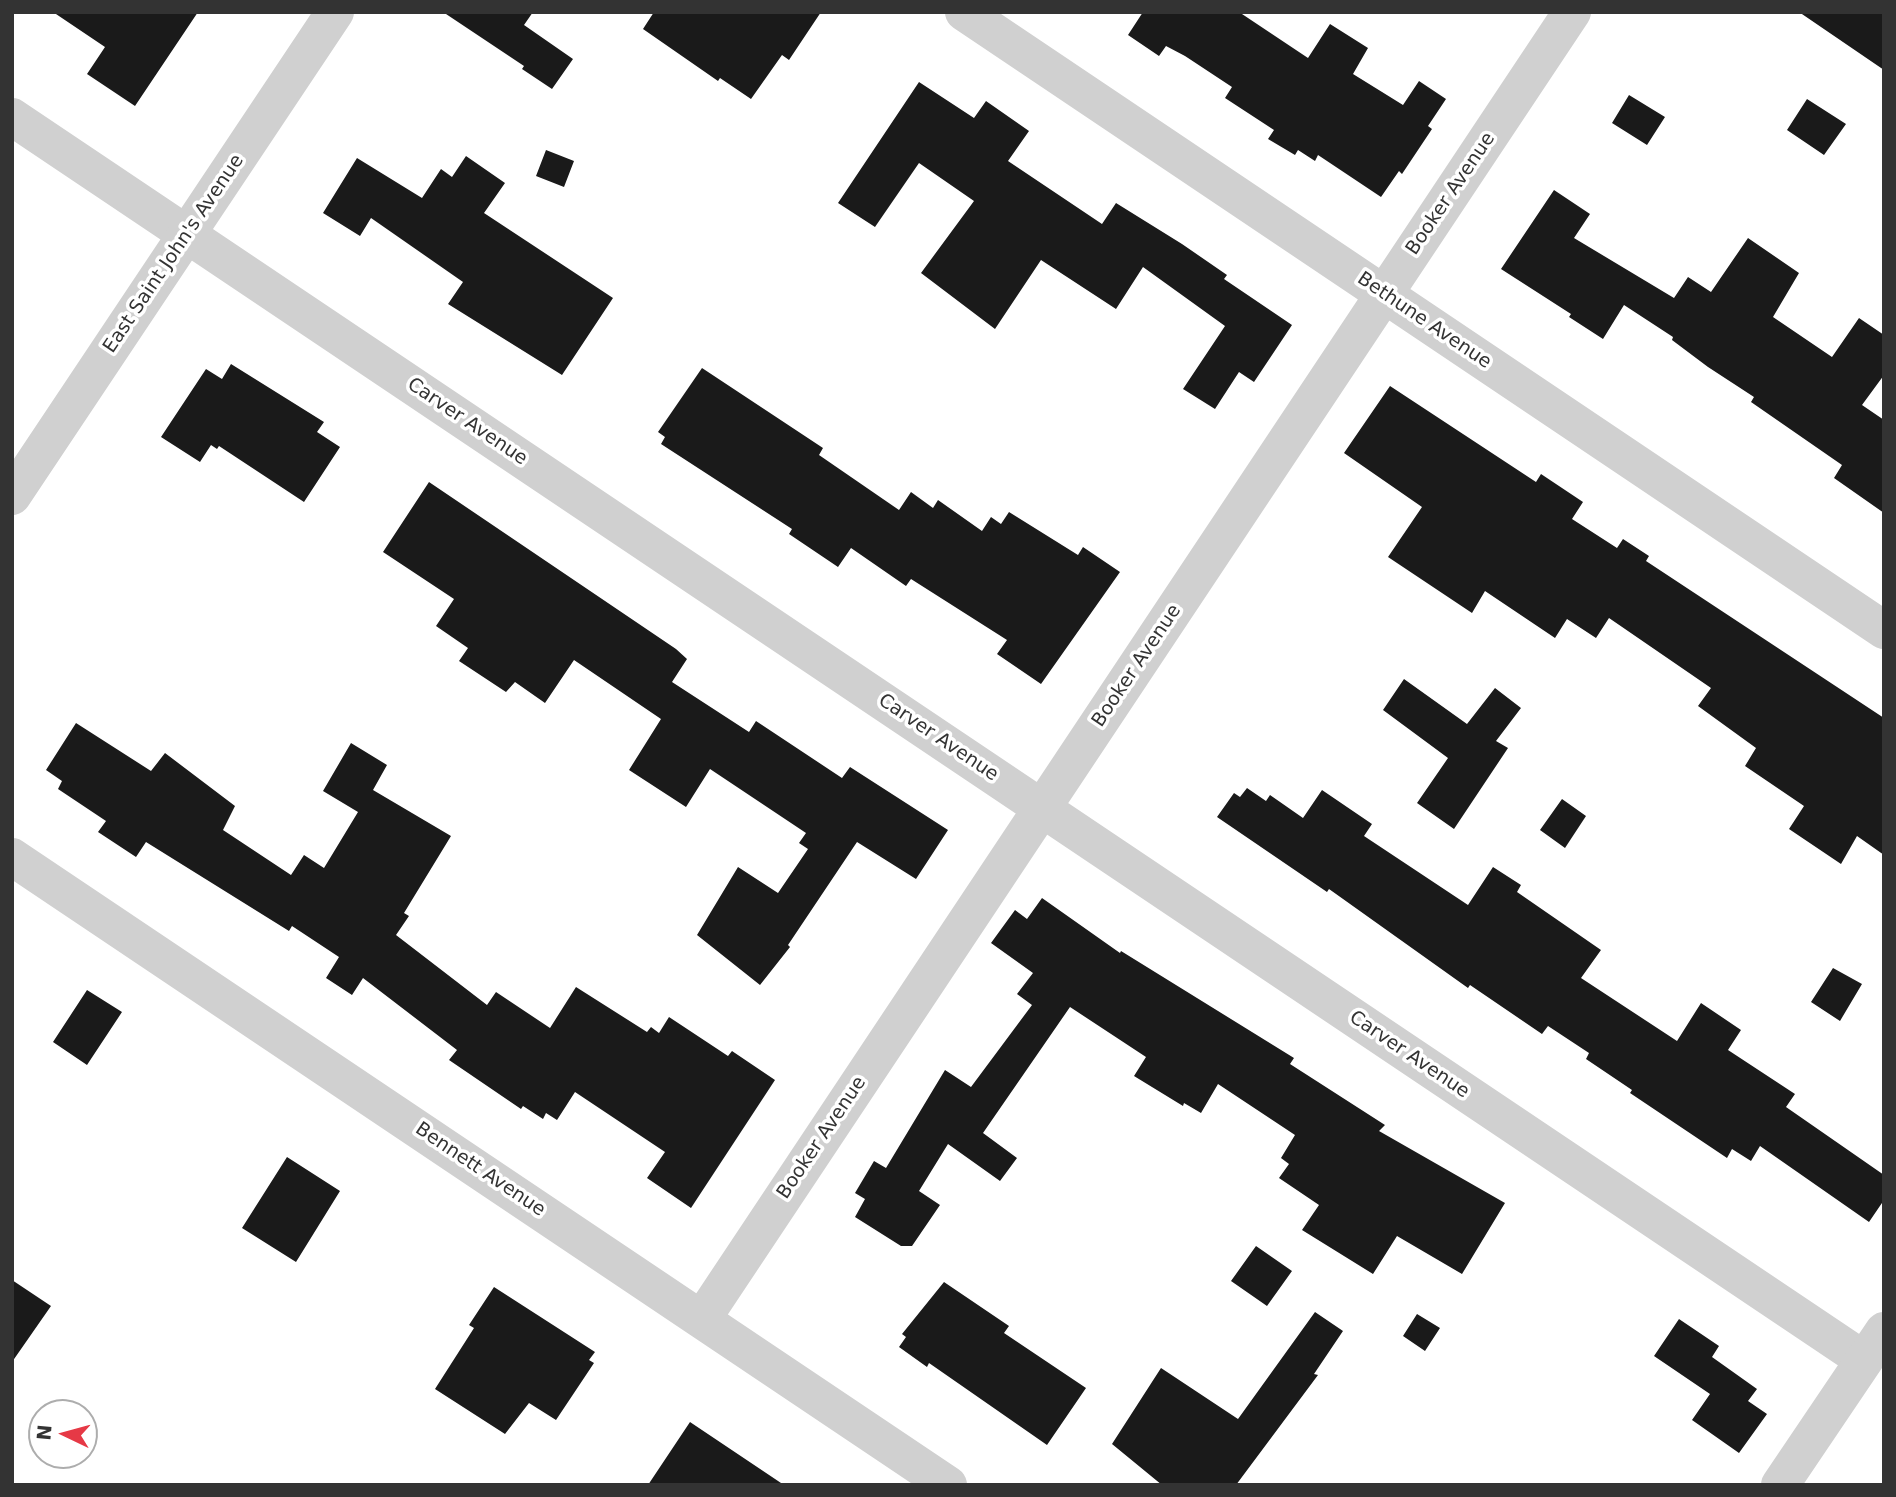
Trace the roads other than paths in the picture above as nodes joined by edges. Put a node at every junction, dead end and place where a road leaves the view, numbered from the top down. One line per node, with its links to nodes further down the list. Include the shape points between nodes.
1 (335, 12): 5 (street, East Saint John's Avenue)
2 (964, 12): 6 (street, Bethune Avenue)
3 (1572, 12): 6 (street, Booker Avenue)
4 (12, 117): 5 (street, Carver Avenue)
5 (187, 234): 7 (street, East Saint John's Avenue); 9 (street, Carver Avenue)
6 (1384, 295): 8 (street, Bethune Avenue); 9 (street, Booker Avenue)
7 (12, 496)
8 (1884, 630)
9 (1042, 808): 11 (street, Booker Avenue); 12 (street, Carver Avenue)
10 (12, 856): 11 (street, Bennett Avenue)
11 (702, 1319): 13 (street, Bennett Avenue)
12 (1874, 1345): 14 (street)
13 (948, 1485)
14 (1780, 1485)

